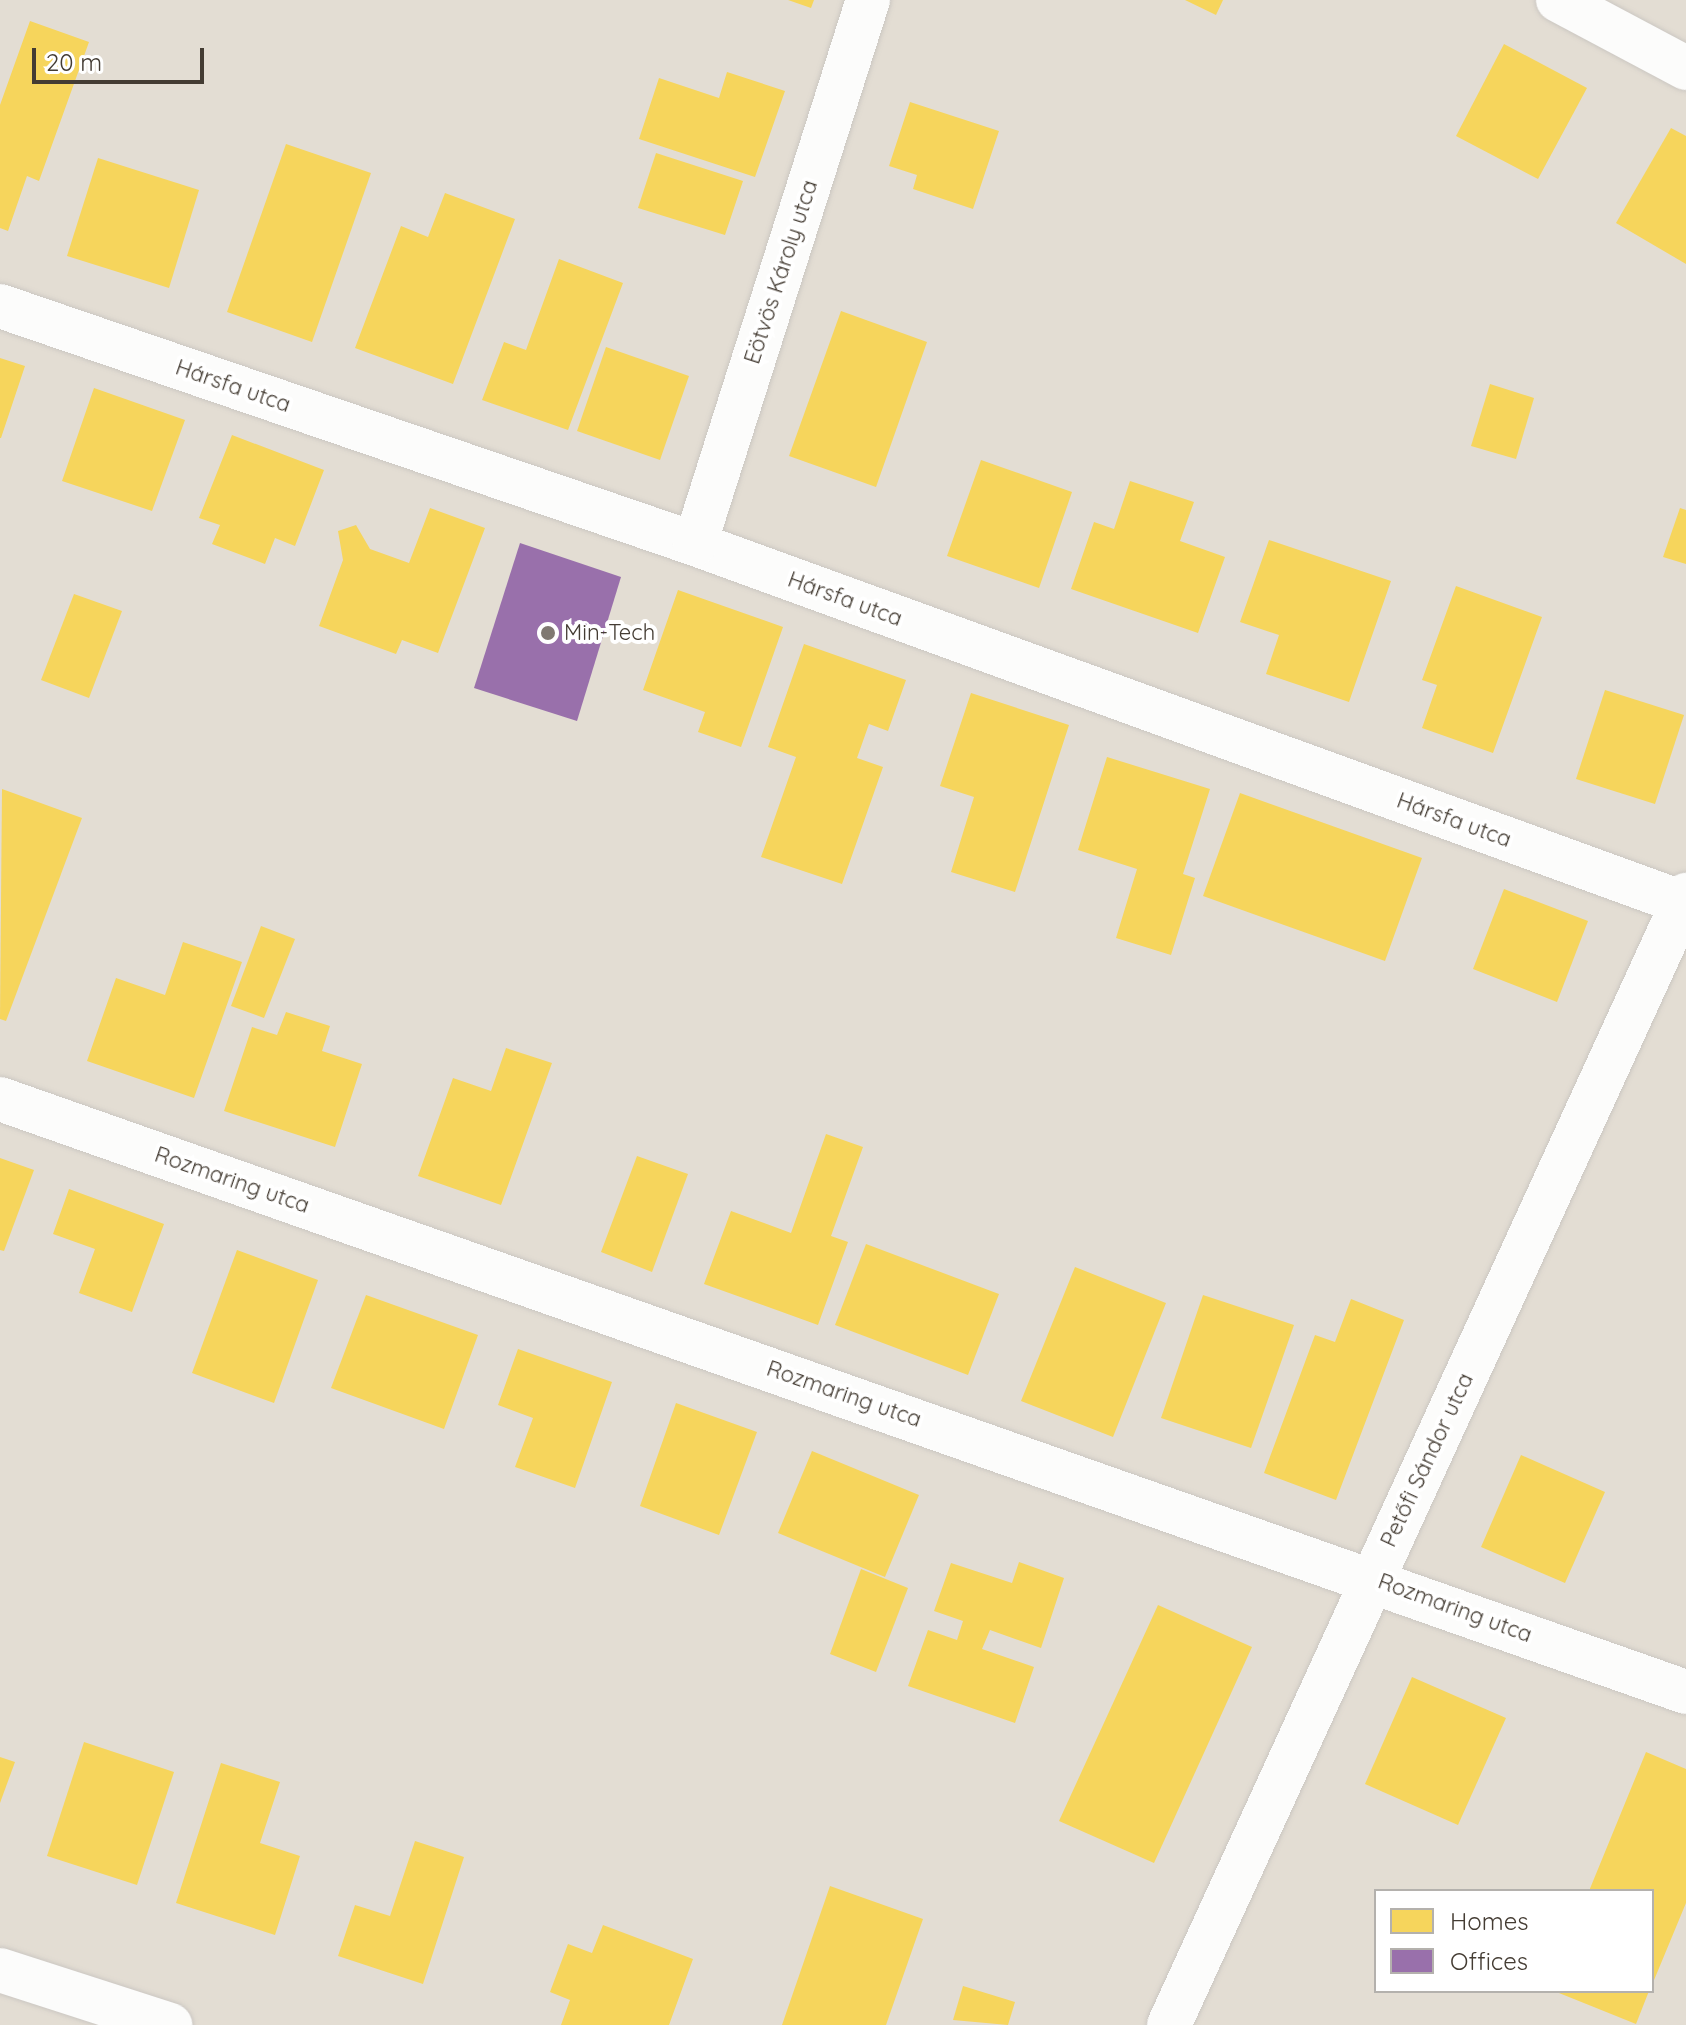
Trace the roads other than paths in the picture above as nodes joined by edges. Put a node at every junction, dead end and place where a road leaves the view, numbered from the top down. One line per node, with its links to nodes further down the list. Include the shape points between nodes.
1 (868, 0): 5 (street, Eötvös Károly utca)
2 (1558, 0): 3 (street)
3 (1686, 68)
4 (0, 306): 5 (street, Hársfa utca)
5 (695, 544): 6 (street, Hársfa utca)
6 (1685, 901): 8 (street, Petőfi Sándor utca)
7 (0, 1099): 8 (street, Rozmaring utca)
8 (1373, 1578): 9 (street, Rozmaring utca); 12 (street, Petőfi Sándor utca)
9 (1686, 1692)
10 (0, 1970): 11 (street)
11 (170, 2025)
12 (1169, 2025)

